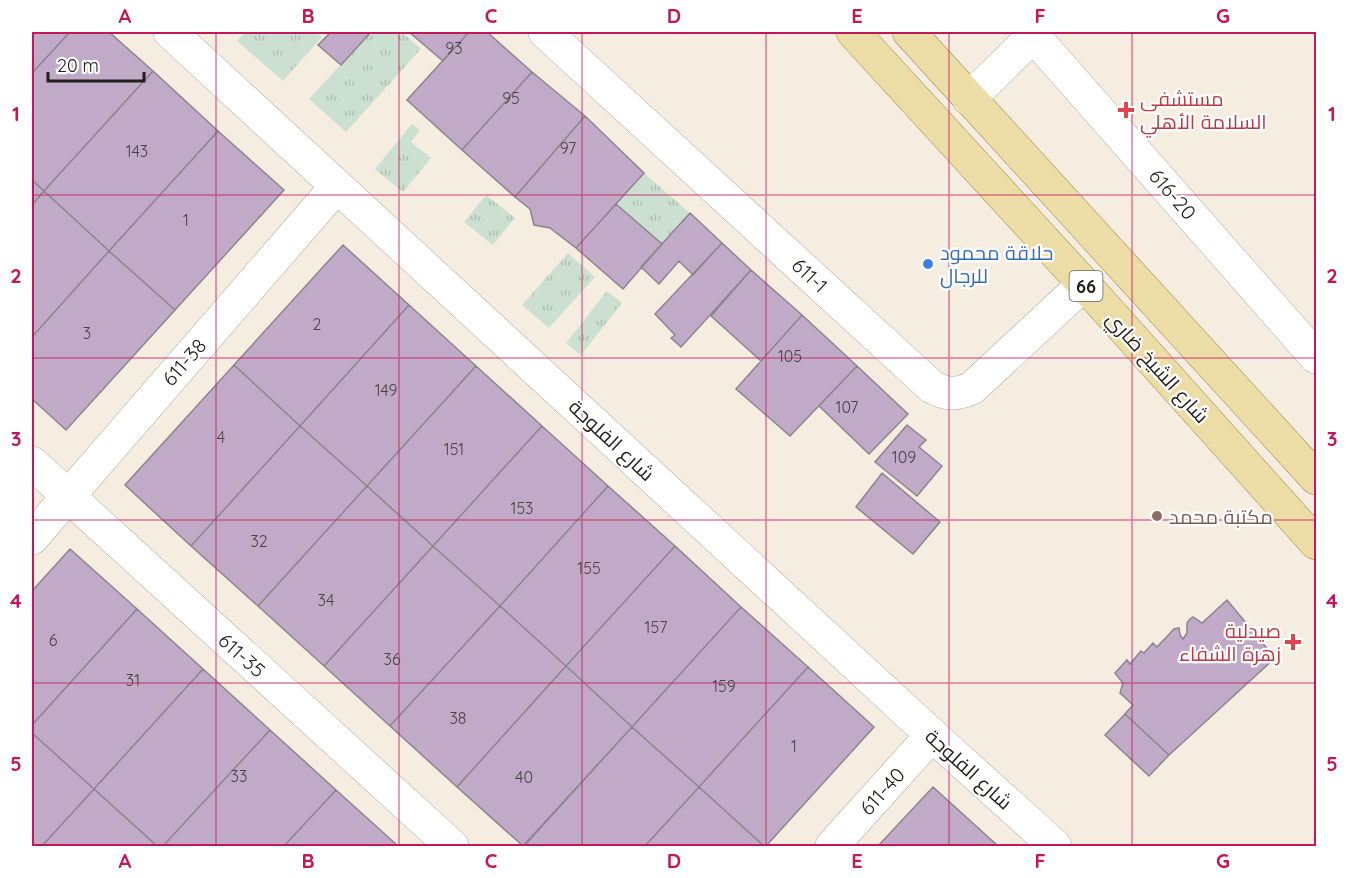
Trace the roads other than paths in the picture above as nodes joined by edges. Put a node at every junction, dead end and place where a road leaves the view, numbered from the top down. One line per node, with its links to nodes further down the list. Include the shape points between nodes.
1 (170, 32): 7 (street, شارع الفلوجة)
2 (546, 32): 8 (street, 611-1, via 941,392 972,388)
3 (853, 32): 8 (main road, شارع الشيخ ضاري / 66)
4 (909, 32): 6 (main road, شارع الشيخ ضاري / 66)
5 (1033, 33): 6 (street); 9 (street, 616-20)
6 (969, 99): 11 (main road, شارع الشيخ ضاري / 66)
7 (337, 186): 12 (street, 611-38); 15 (street, شارع الفلوجة)
8 (1084, 284): 14 (main road, شارع الشيخ ضاري / 66)
9 (1317, 357)
10 (32, 463): 12 (street, 611-35)
11 (1317, 478)
12 (68, 496): 13 (street, 611-38); 16 (street, 611-35)
13 (32, 538)
14 (1317, 543)
15 (932, 735): 17 (street, 611-40); 18 (street, شارع الفلوجة)
16 (452, 846)
17 (832, 846)
18 (1055, 846)

